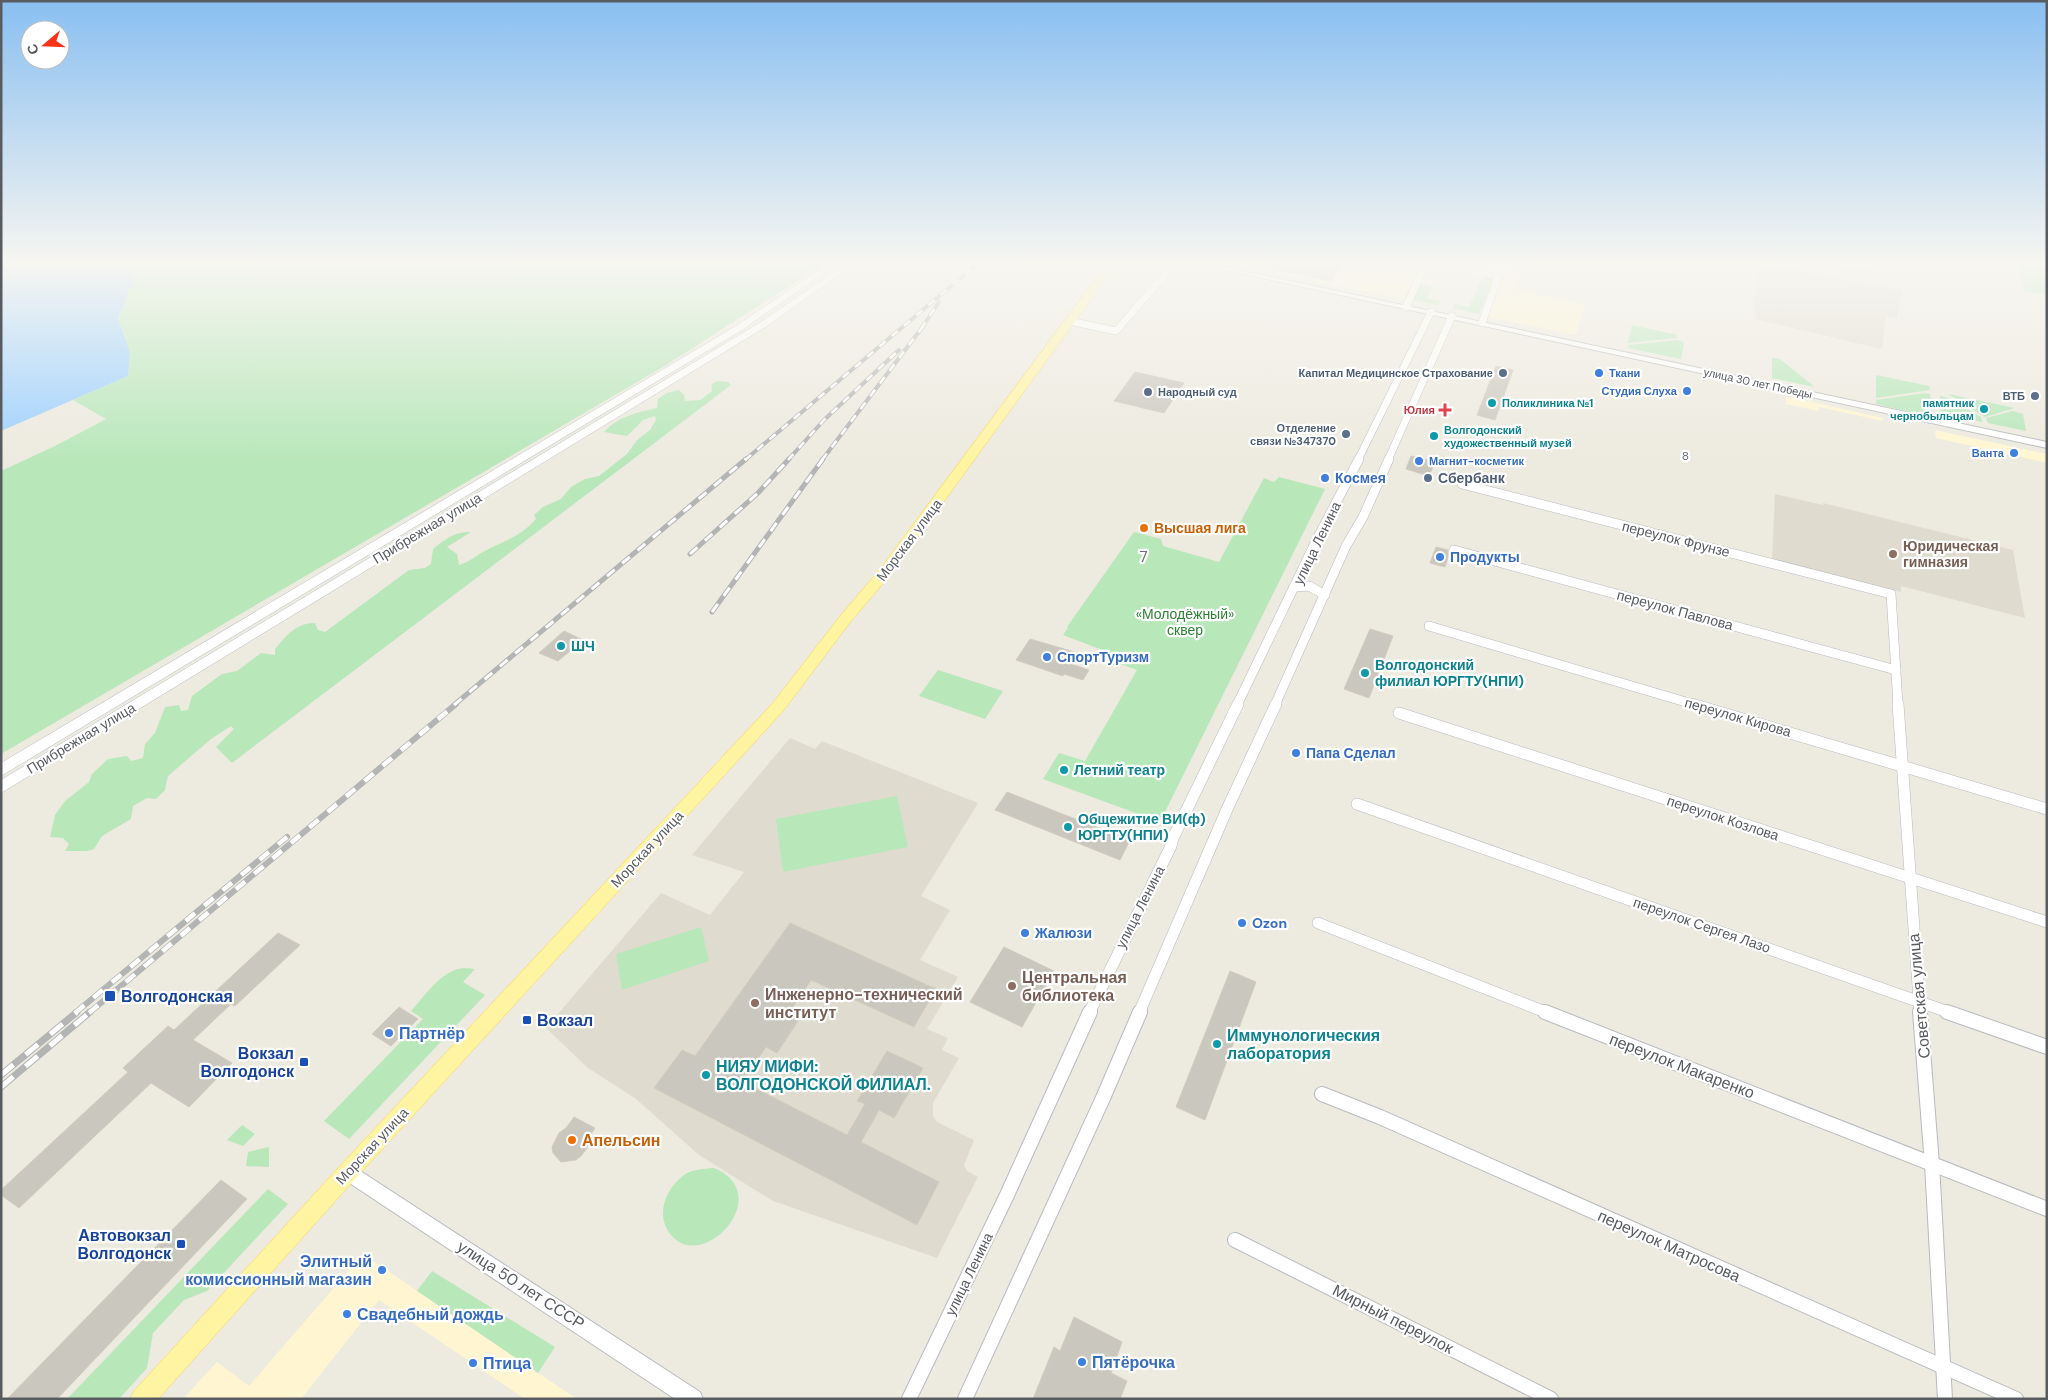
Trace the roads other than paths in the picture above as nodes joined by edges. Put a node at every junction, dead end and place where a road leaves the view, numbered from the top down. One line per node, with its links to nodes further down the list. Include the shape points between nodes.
1 (735, 330): 17 (main road, Прибрежная улица)
2 (754, 330): 18 (main road, Прибрежная улица)
3 (1062, 330): 28 (main road, Морская улица, via 886,571 778,707)
4 (1422, 330): 10 (street, улица Ленина)
5 (1446, 330): 12 (street, улица Ленина, via 1367,509 1346,546)
6 (1516, 330): 7 (street, улица 30 лет Победы)
7 (2047, 445)
8 (1462, 484): 11 (street, переулок Фрунзе)
9 (1454, 550): 14 (street)
10 (1295, 587): 12 (street, via 1309,586); 34 (street, улица Ленина, via 1103,982 1007,1195)
11 (1891, 594): 14 (street, Советская улица)
12 (1325, 595): 35 (street, улица Ленина, via 1204,860 1103,1098)
13 (1429, 626): 16 (street, переулок Кирова)
14 (1896, 670): 16 (street, Советская улица)
15 (1399, 713): 21 (street, переулок Козлова)
16 (1902, 765): 20 (street, переулок Кирова); 21 (street, Советская улица)
17 (1, 770)
18 (1, 787)
19 (1357, 804): 24 (street, переулок Сергея Лазо)
20 (2047, 809)
21 (1909, 878): 22 (street, переулок Козлова); 24 (street, Советская улица)
22 (2047, 922)
23 (1318, 923): 27 (street, переулок Макаренко)
24 (1920, 1002): 25 (street, переулок Сергея Лазо); 27 (street, Советская улица)
25 (2047, 1046)
26 (1322, 1094): 31 (street, переулок Матросова, via 1380,1116)
27 (1932, 1164): 29 (street, переулок Макаренко); 31 (street, Советская улица)
28 (348, 1172): 32 (main road, Морская улица); 33 (street, улица 50 лет СССР)
29 (2047, 1209)
30 (1235, 1240): 36 (street, Мирный переулок)
31 (1945, 1368): 37 (street, Советская улица); 38 (street, переулок Матросова)
32 (142, 1399)
33 (693, 1399)
34 (909, 1399)
35 (965, 1399)
36 (1550, 1399)
37 (1945, 1399)
38 (2016, 1399)

